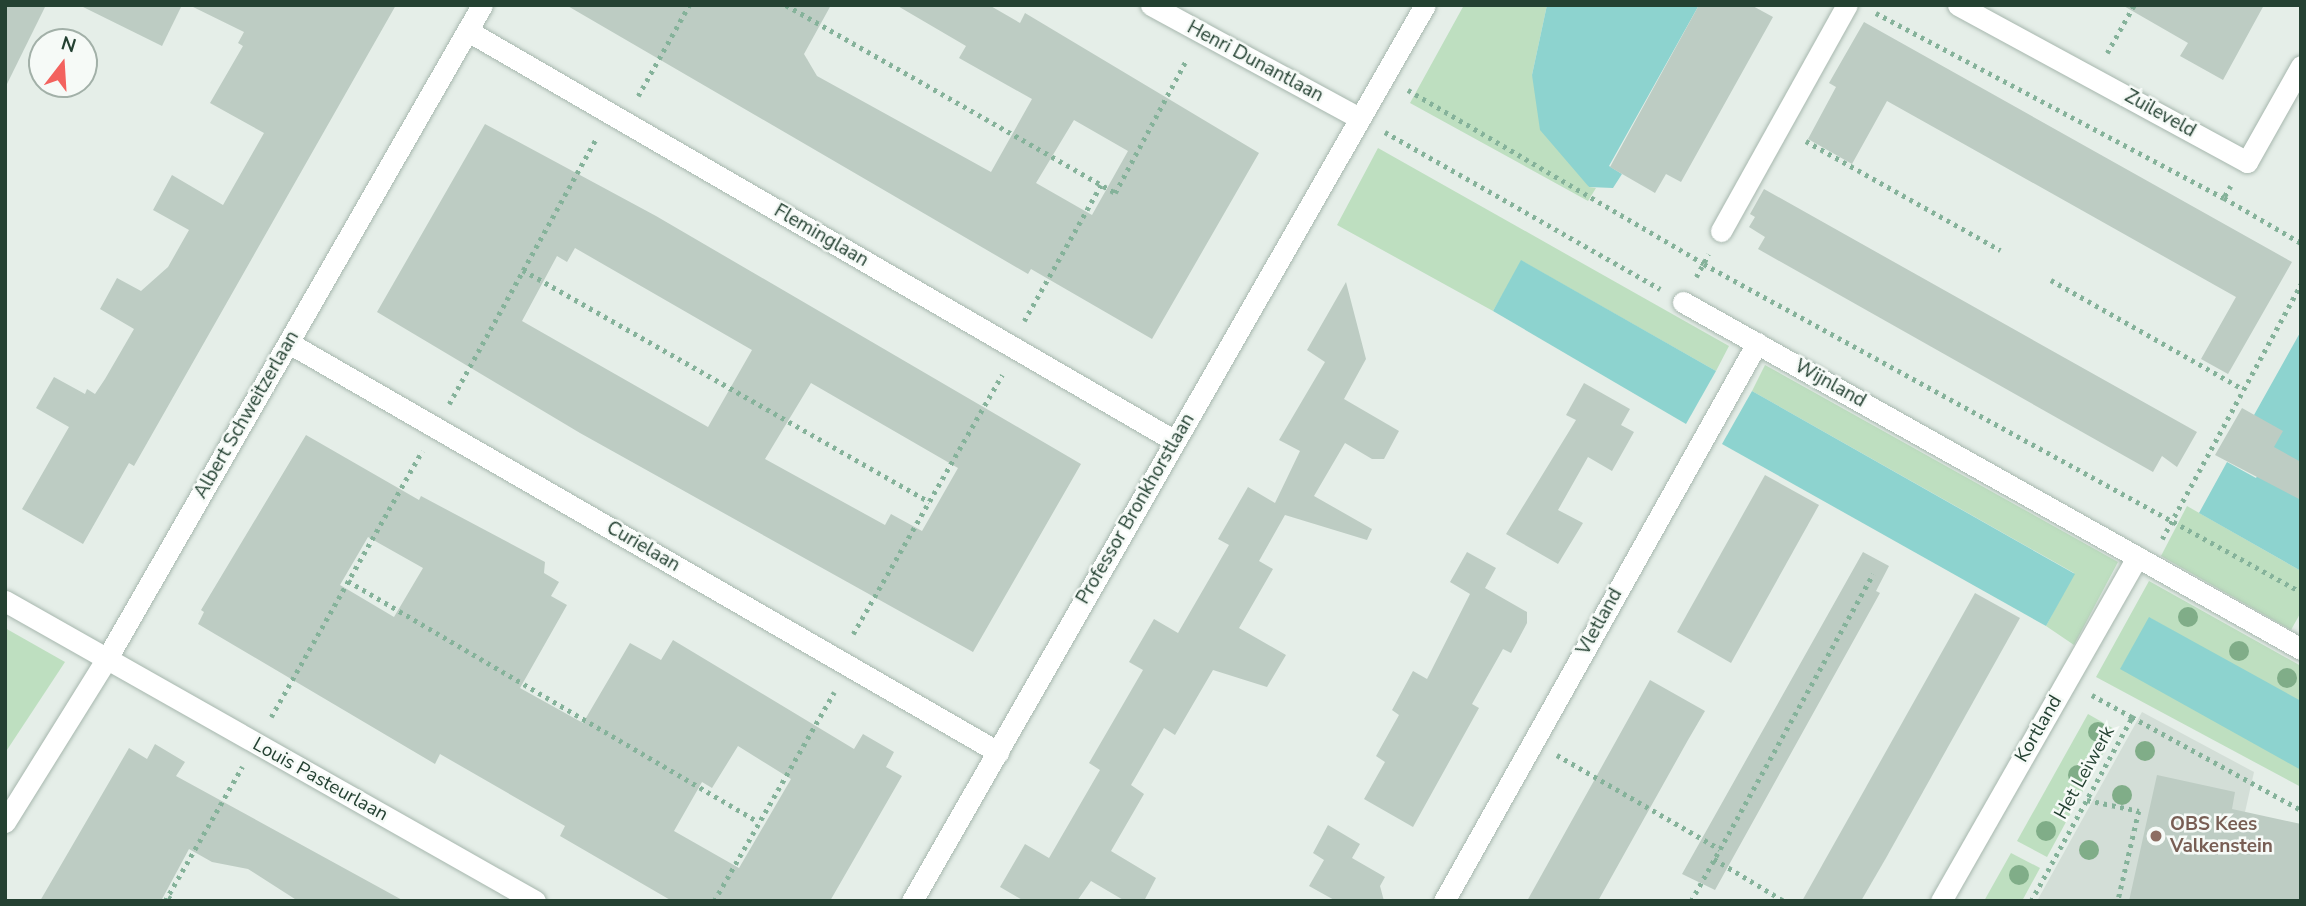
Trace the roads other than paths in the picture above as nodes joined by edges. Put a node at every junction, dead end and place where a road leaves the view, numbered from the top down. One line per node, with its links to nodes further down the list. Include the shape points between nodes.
1 (482, 5): 6 (street, Albert Schweitzerlaan)
2 (1151, 5): 8 (street, Henri Dunantlaan)
3 (1425, 5): 8 (street, Professor Bronkhorstlaan)
4 (1847, 5): 9 (street)
5 (1958, 5): 7 (street, Zuileveld, via 2246,162)
6 (468, 31): 11 (street, Albert Schweitzerlaan); 13 (street, Fleminglaan)
7 (2301, 66)
8 (1359, 118): 13 (street, Professor Bronkhorstlaan)
9 (1721, 231)
10 (1683, 302): 12 (street, Wijnland)
11 (289, 343): 17 (street, Albert Schweitzerlaan); 18 (street, Curielaan)
12 (1757, 344): 14 (street, Wijnland); 22 (street, Vletland)
13 (1175, 441): 18 (street, Professor Bronkhorstlaan)
14 (2143, 560): 16 (street, Wijnland); 23 (street, Kortland, via 2066,681)
15 (5, 601): 17 (street, Louis Pasteurlaan)
16 (2301, 649)
17 (106, 660): 19 (street, Albert Schweitzerlaan); 20 (street, Louis Pasteurlaan)
18 (998, 752): 21 (street, Professor Bronkhorstlaan)
19 (5, 822)
20 (535, 901)
21 (912, 901)
22 (1444, 901)
23 (1941, 901)

